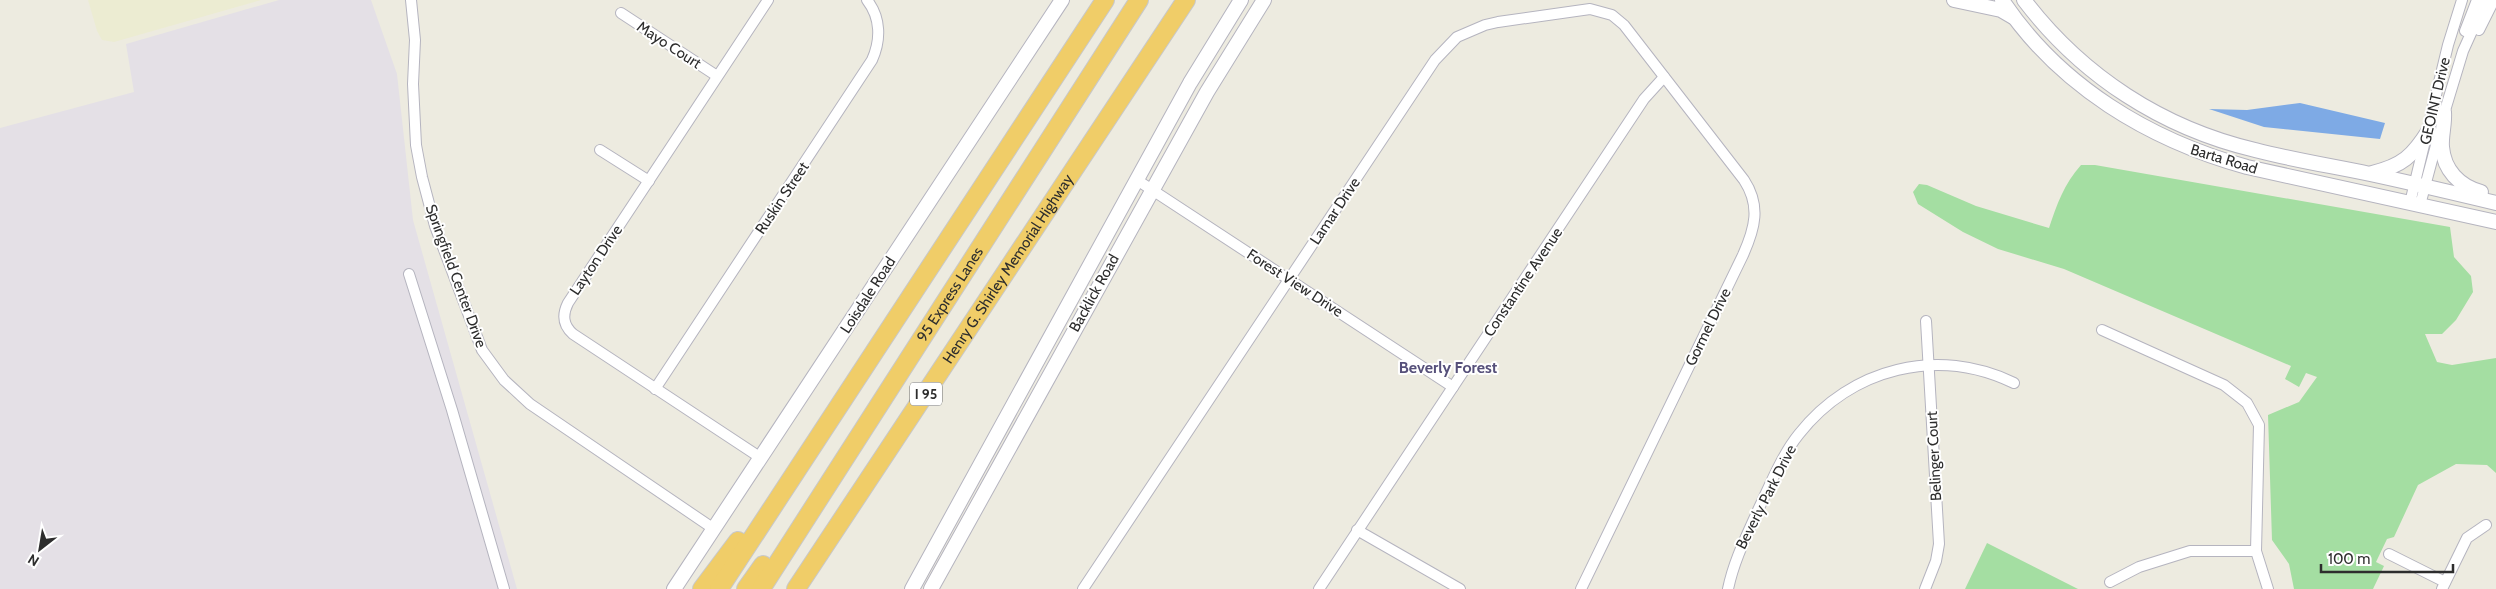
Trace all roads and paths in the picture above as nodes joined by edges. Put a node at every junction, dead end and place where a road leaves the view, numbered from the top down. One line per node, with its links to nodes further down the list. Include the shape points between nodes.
1 (411, 0): 50 (street, Springfield Center Drive, via 415,40 413,111 422,177 435,226 482,350 504,380 530,404)
2 (768, 0): 23 (street, Layton Drive)
3 (867, 0): 45 (street, Ruskin Street, via 879,26 872,60)
4 (1062, 0): 46 (main road, Loisdale Road)
5 (1105, 0): 48 (highway)
6 (1139, 0): 47 (highway, 95 Express Lanes)
7 (1186, 0): 28 (highway, Henry G. Shirley Memorial Highway / I 95)
8 (1200, 0): 28 (highway, via 1150,74)
9 (1241, 0): 31 (main road, Backlick Road, via 1190,83)
10 (1264, 0): 33 (main road, Backlick Road)
11 (1954, 0): 20 (main road, via 2001,10)
12 (2002, 0): 20 (main road, Barta Road)
13 (2024, 0): 21 (main road, Barta Road)
14 (2034, 0): 21 (main road)
15 (2462, 0): 26 (street, GEOINT Drive)
16 (2477, 0): 22 (street, GEOINT Drive, via 2462,38)
17 (2486, 0): 22 (street, GEOINT Drive)
18 (2494, 0): 22 (street, GEOINT Drive, via 2472,43)
19 (621, 13): 23 (street, Mayo Court)
20 (2014, 18): 36 (main road, Barta Road, via 2053,62 2079,85 2126,118 2172,142 2247,167)
21 (2044, 24): 29 (main road, Barta Road, via 2100,78 2149,110 2198,132 2253,150)
22 (2463, 51): 25 (street, GEOINT Drive)
23 (717, 76): 30 (street, Layton Drive)
24 (1664, 77): 39 (street, Lamar Drive, via 1624,25 1612,15 1598,10 1581,9 1498,22 1466,33 1450,43 1435,60); 44 (street, Constantine Avenue, via 1644,99); 68 (street, Gormel Drive, via 1750,189 1755,205 1755,225)
25 (2444, 112): 32 (street, GEOINT Drive); 34 (main road, via 2442,147 2449,171 2464,185)
26 (2429, 130): 29 (main road, via 2407,159 2393,168); 32 (street, GEOINT Drive)
27 (600, 150): 30 (street)
28 (1087, 151): 62 (highway, Henry G. Shirley Memorial Highway / I 95)
29 (2368, 174): 32 (main road, Barta Road)
30 (649, 180): 45 (street, Layton Drive, via 568,303 564,316 566,326 573,334)
31 (1137, 180): 33 (street, Forest View Drive); 63 (main road, Backlick Road)
32 (2420, 185): 35 (main road, Barta Road); 36 (street, GEOINT Drive)
33 (1152, 189): 39 (street, Forest View Drive); 64 (main road, Backlick Road)
34 (2496, 195)
35 (2496, 202)
36 (2415, 204): 37 (main road, Barta Road)
37 (2496, 222)
38 (409, 274): 56 (street)
39 (1289, 279): 44 (street, Forest View Drive); 65 (street, Lamar Drive)
40 (1926, 322): 42 (street, Belinger Court)
41 (2102, 330): 52 (street, via 2224,385 2247,403 2259,425)
42 (1929, 366): 43 (street, Beverly Park Drive, via 1976,368); 69 (street, Beverly Park Drive, via 1905,368 1872,377 1843,393 1815,416 1798,435 1768,488 1736,558); 70 (street, Belinger Court, via 1939,544)
43 (2014, 383)
44 (1453, 387): 51 (street, Constantine Avenue)
45 (655, 388): 46 (street, Layton Drive)
46 (760, 458): 50 (main road, Loisdale Road)
47 (836, 470): 60 (highway, via 796,518); 61 (highway, 95 Express Lanes)
48 (786, 486): 58 (highway, via 733,547); 59 (highway)
49 (2486, 525): 55 (street, via 2467,538)
50 (714, 528): 57 (main road, Loisdale Road)
51 (1358, 530): 66 (street, Constantine Avenue); 67 (street)
52 (2256, 551): 54 (street, via 2190,551 2139,567); 71 (street)
53 (2389, 554): 55 (street)
54 (2110, 582)
55 (2443, 586)
56 (504, 589)
57 (674, 589)
58 (702, 589)
59 (718, 589)
60 (746, 589)
61 (760, 589)
62 (796, 589)
63 (912, 589)
64 (931, 589)
65 (1083, 589)
66 (1319, 589)
67 (1460, 589)
68 (1580, 589)
69 (1728, 589)
70 (1925, 589)
71 (2268, 589)

